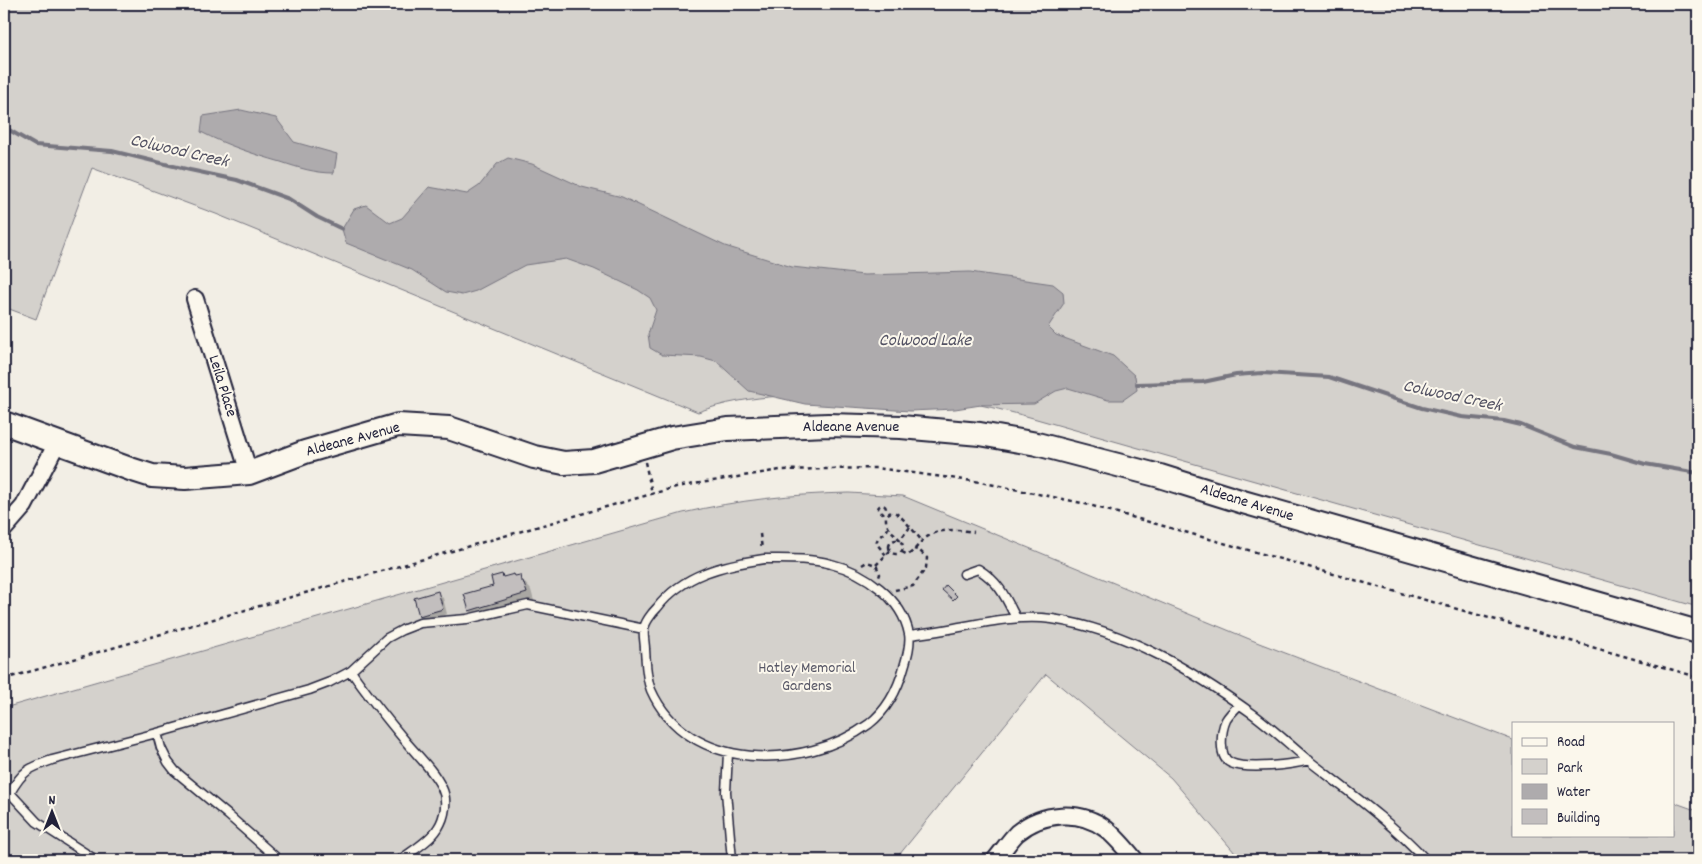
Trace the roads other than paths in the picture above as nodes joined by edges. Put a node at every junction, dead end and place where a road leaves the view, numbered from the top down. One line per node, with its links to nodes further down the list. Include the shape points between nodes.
1 (195, 299): 4 (street, Leila Place)
2 (4, 423): 3 (street, Aldeane Avenue)
3 (57, 443): 4 (street, Aldeane Avenue, via 152,476 185,478); 5 (street, via 24,506)
4 (249, 473): 9 (street, Aldeane Avenue, via 306,452 398,426 449,428 534,457 564,463 594,461 672,438 728,429 901,427 980,434 1037,444 1160,476)
5 (4, 529)
6 (964, 574): 7 (lane, via 978,569 990,577 999,586)
7 (1016, 618): 10 (lane); 12 (lane, via 1053,619 1111,634 1168,660)
8 (644, 629): 10 (lane, via 666,595 683,583 719,568 764,559 830,563 858,573 887,595 904,619); 11 (lane, via 528,605 467,619 420,623 387,638); 14 (lane, via 647,672 658,703 681,729 710,747)
9 (1698, 632)
10 (910, 635): 14 (lane, via 898,687 891,700 869,723 836,741 792,755)
11 (351, 671): 13 (lane, via 309,690); 19 (lane, via 443,790 444,816 438,829)
12 (1238, 705): 15 (lane); 15 (lane, via 1226,720 1223,732 1224,752 1230,763 1281,766)
13 (157, 733): 16 (lane, via 33,767); 18 (lane, via 161,748 175,771)
14 (728, 753): 20 (lane, via 726,799)
15 (1309, 760): 23 (lane, via 1397,831)
16 (7, 792): 17 (lane, via 37,822)
17 (96, 860)
18 (279, 860)
19 (400, 860)
20 (732, 860)
21 (995, 860): 22 (street, via 1017,833 1037,820 1060,814 1084,818 1106,828)
22 (1135, 860)
23 (1426, 860)

